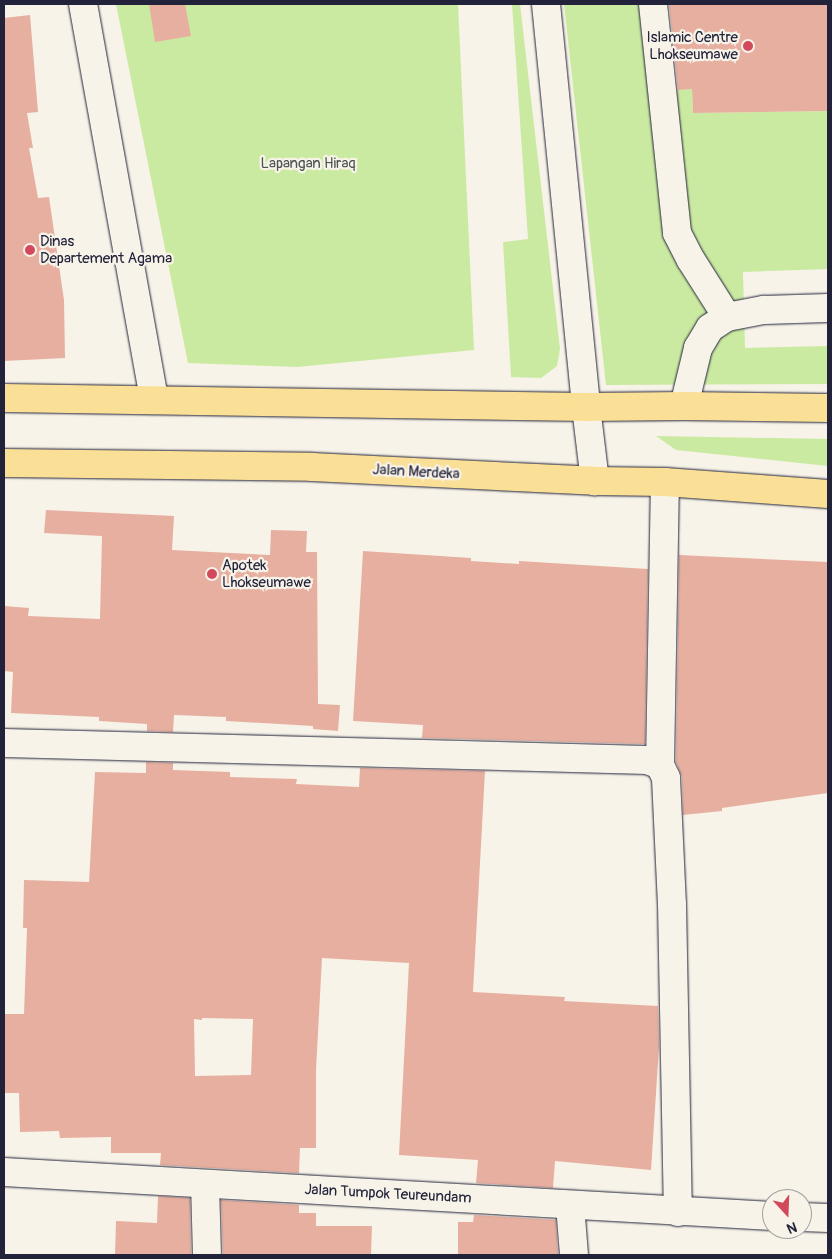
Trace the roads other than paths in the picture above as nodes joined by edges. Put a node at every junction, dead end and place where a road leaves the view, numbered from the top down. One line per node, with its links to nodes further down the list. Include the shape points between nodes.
1 (83, 4): 7 (street)
2 (546, 4): 9 (street)
3 (654, 4): 5 (street, via 677,233)
4 (828, 308): 5 (street, via 764,310)
5 (728, 317): 8 (street, via 710,328 698,348)
6 (4, 398): 7 (main road)
7 (154, 400): 9 (main road)
8 (684, 406): 9 (main road); 10 (main road)
9 (586, 407): 14 (street)
10 (828, 408)
11 (69, 462): 12 (main road, Jalan Merdeka); 13 (main road); 14 (main road, Jalan Merdeka, via 312,467)
12 (4, 463)
13 (4, 470)
14 (595, 482): 15 (main road, Jalan Merdeka)
15 (665, 482): 16 (main road, Jalan Merdeka); 18 (street)
16 (828, 494)
17 (4, 743): 18 (street, via 647,760)
18 (660, 765): 22 (street, via 666,778 672,904)
19 (4, 1172): 20 (street, Jalan Tumpok Teureundam)
20 (205, 1184): 21 (street, Jalan Tumpok Teureundam); 26 (street)
21 (570, 1205): 22 (street, Jalan Tumpok Teureundam); 27 (street)
22 (678, 1212): 23 (street, Jalan Tumpok Teureundam)
23 (762, 1216)
24 (812, 1217): 25 (street)
25 (828, 1218)
26 (207, 1255)
27 (574, 1255)

